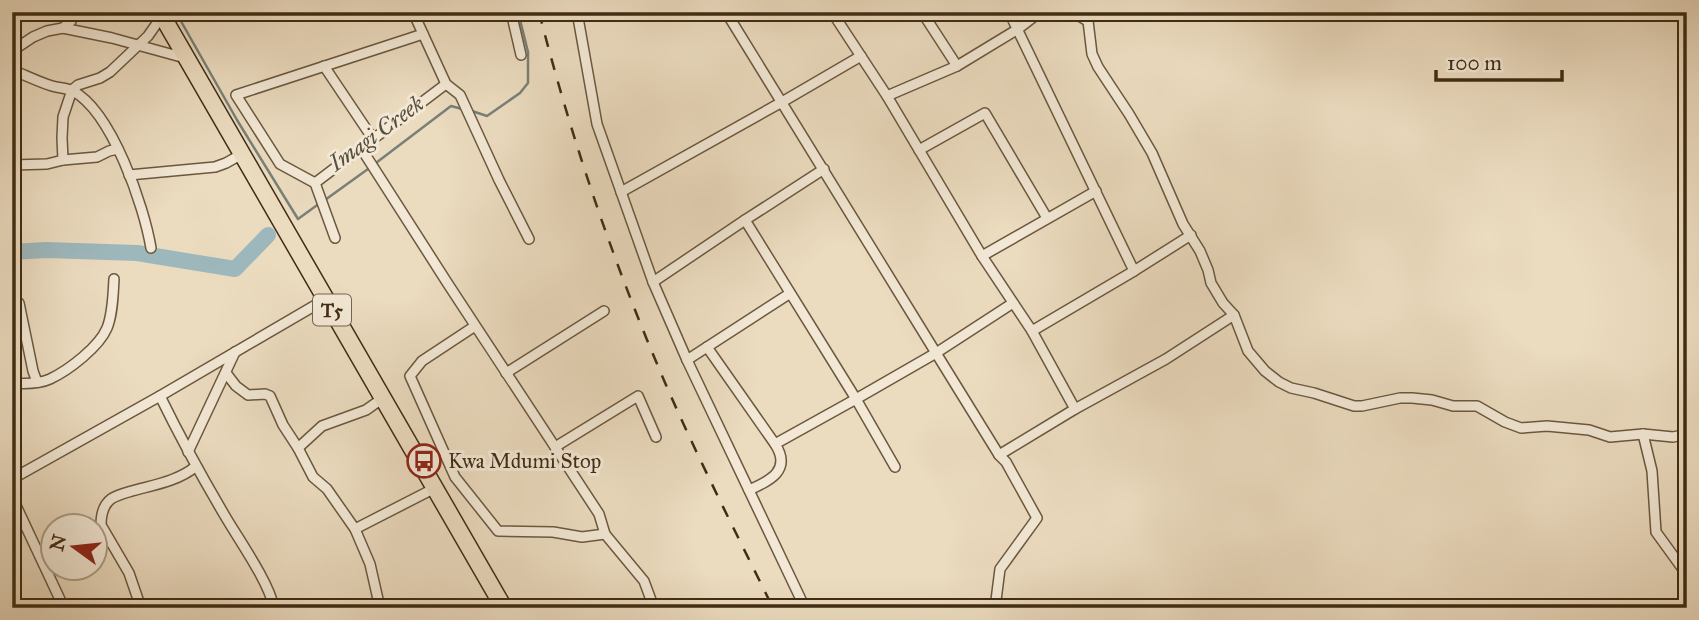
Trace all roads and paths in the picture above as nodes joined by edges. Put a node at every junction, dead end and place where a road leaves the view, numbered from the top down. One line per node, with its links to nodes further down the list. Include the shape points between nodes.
1 (74, 12): 13 (street)
2 (413, 12): 15 (street)
3 (510, 12): 18 (street)
4 (578, 12): 39 (street, via 597,124)
5 (726, 12): 27 (street)
6 (832, 12): 19 (street)
7 (922, 12): 22 (street)
8 (1009, 12): 14 (street)
9 (1040, 12): 14 (street)
10 (1072, 12): 12 (street)
11 (165, 13): 16 (street); 20 (highway, T5)
12 (1089, 17): 42 (street, via 1092,54 1152,153)
13 (63, 28): 16 (street); 17 (street, via 33,37)
14 (1018, 29): 22 (street); 38 (street)
15 (423, 34): 21 (street); 24 (street)
16 (139, 46): 20 (street); 25 (street, via 110,72)
17 (12, 51)
18 (522, 55)
19 (860, 56): 26 (street); 27 (street)
20 (187, 59): 32 (highway, T5)
21 (324, 66): 28 (street); 37 (street, via 236,95 280,164)
22 (957, 66): 26 (street)
23 (12, 69): 25 (street)
24 (446, 84): 28 (street); 44 (street, via 460,95)
25 (72, 90): 30 (street, via 102,118); 33 (street, via 64,117)
26 (887, 96): 31 (street)
27 (782, 102): 35 (street); 39 (street)
28 (373, 139): 29 (street)
29 (361, 148): 37 (street); 56 (street)
30 (118, 149): 33 (street, via 97,157); 36 (street)
31 (919, 149): 40 (street, via 985,113); 46 (street)
32 (242, 154): 36 (street, via 215,167); 51 (highway, T5)
33 (63, 160): 34 (street)
34 (12, 165)
35 (824, 169): 41 (street); 60 (street)
36 (129, 176): 45 (street)
37 (315, 183): 43 (street)
38 (1096, 191): 40 (street); 47 (street)
39 (621, 192): 49 (street)
40 (1047, 218): 46 (street)
41 (745, 220): 49 (street); 50 (street)
42 (1191, 235): 47 (street); 55 (street, via 1211,284)
43 (335, 238)
44 (529, 239)
45 (151, 248)
46 (982, 256): 53 (street)
47 (1134, 271): 57 (street)
48 (114, 279): 64 (street, via 103,336 70,366)
49 (653, 282): 61 (street)
50 (789, 294): 58 (street); 68 (street)
51 (326, 299): 59 (street); 67 (highway, T5)
52 (19, 303): 64 (street)
53 (1013, 303): 57 (street); 60 (street)
54 (604, 311): 63 (street)
55 (1234, 315): 69 (street); 70 (street, via 1248,351 1265,371 1291,388 1362,406 1425,398 1452,406 1477,406 1521,428 1588,430 1610,437)
56 (475, 326): 63 (street); 80 (street, via 422,361 410,376)
57 (1032, 331): 69 (street)
58 (707, 347): 61 (street); 73 (street)
59 (235, 352): 62 (street); 66 (street)
60 (936, 353): 68 (street); 77 (street)
61 (687, 360): 83 (street)
62 (226, 373): 75 (street, via 248,395 270,396); 76 (street)
63 (506, 373): 74 (street)
64 (37, 382): 65 (street)
65 (12, 383)
66 (160, 396): 76 (street); 81 (street)
67 (383, 398): 75 (street, via 366,410 327,423); 82 (highway, T5)
68 (856, 399): 73 (street); 79 (street)
69 (1075, 409): 77 (street)
70 (1643, 434): 71 (street); 87 (street, via 1652,471 1656,533 1685,572)
71 (1687, 434)
72 (656, 437): 74 (street, via 638,396)
73 (775, 444): 83 (street, via 780,469 769,481)
74 (555, 447): 86 (street, via 599,514)
75 (299, 448): 85 (street, via 313,477)
76 (188, 452): 78 (street)
77 (999, 455): 95 (street, via 1037,517 1000,569)
78 (195, 467): 89 (street, via 180,477 121,494 104,508 101,525 129,573); 90 (street)
79 (895, 467)
80 (455, 477): 82 (street); 86 (street, via 498,531 582,537)
81 (12, 479)
82 (434, 486): 85 (street); 92 (highway, T5)
83 (749, 490): 94 (street)
84 (12, 497): 88 (street)
85 (355, 529): 91 (street)
86 (605, 534): 93 (street, via 644,581)
87 (1687, 586)
88 (64, 608)
89 (141, 608)
90 (274, 608)
91 (380, 608)
92 (504, 608)
93 (654, 608)
94 (805, 608)
95 (995, 608)

